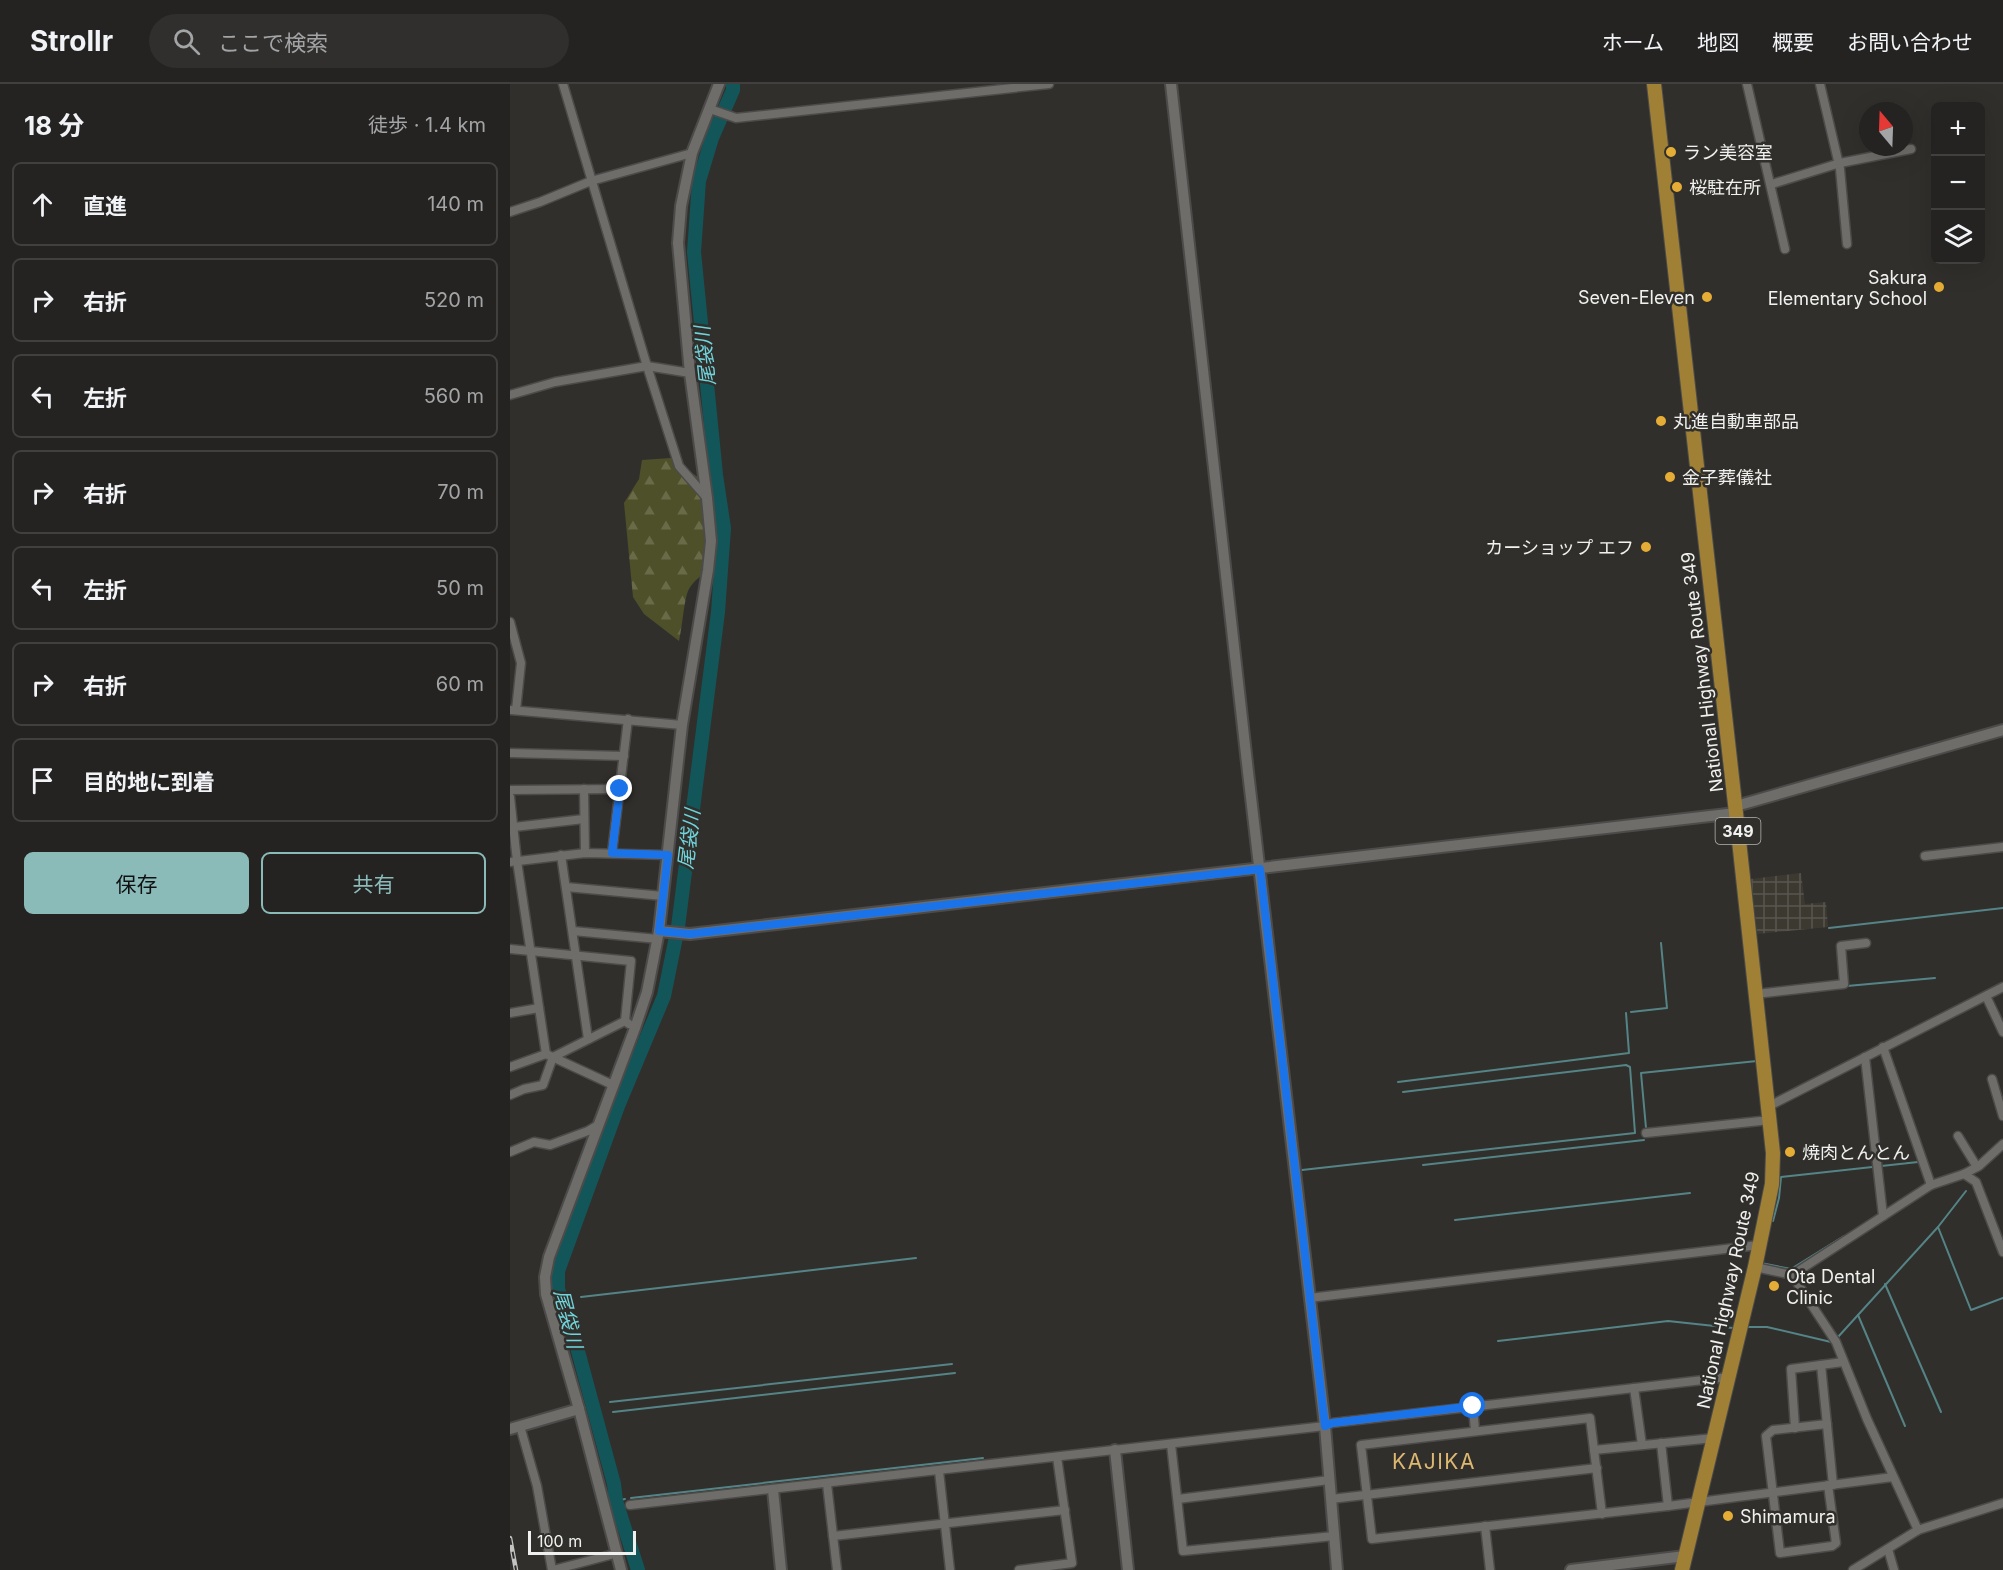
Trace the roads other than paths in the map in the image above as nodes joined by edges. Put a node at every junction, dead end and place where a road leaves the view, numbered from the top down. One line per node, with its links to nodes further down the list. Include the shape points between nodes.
1 (563, 84): 12 (street)
2 (719, 84): 8 (street)
3 (1049, 84): 8 (street, via 736,118)
4 (1171, 84): 42 (street)
5 (1654, 84): 32 (highway, National Highway Route 349 / 349)
6 (1747, 84): 13 (street)
7 (1820, 84): 11 (street)
8 (712, 110): 9 (street)
9 (692, 153): 12 (street); 18 (street, via 678,243)
10 (1875, 156): 11 (street)
11 (1839, 163): 13 (street); 15 (street)
12 (591, 181): 14 (street); 17 (street)
13 (1772, 184): 16 (street)
14 (510, 212)
15 (1847, 244)
16 (1785, 249)
17 (646, 366): 18 (street); 19 (street, via 555,382); 20 (street, via 679,466)
18 (690, 373): 20 (street)
19 (510, 395)
20 (707, 498): 24 (street, via 711,541 708,570)
21 (510, 622): 22 (street, via 521,663)
22 (513, 710): 23 (street)
23 (628, 719): 24 (street); 27 (street)
24 (682, 725): 39 (street)
25 (2003, 730): 32 (street)
26 (510, 753): 27 (street)
27 (624, 756): 29 (street)
28 (584, 789): 29 (street); 30 (street); 33 (street)
29 (620, 789): 37 (street)
30 (510, 790)
31 (510, 797): 34 (street)
32 (1736, 810): 42 (street); 52 (highway, National Highway Route 349 / 349)
33 (584, 819): 34 (street); 36 (street)
34 (514, 827): 41 (street)
35 (2003, 847): 40 (street)
36 (585, 853): 37 (street); 38 (street)
37 (612, 853): 39 (street)
38 (561, 855): 41 (street); 43 (street)
39 (668, 855): 44 (street)
40 (1925, 856)
41 (514, 862): 49 (street)
42 (1260, 869): 46 (street); 82 (street)
43 (566, 887): 44 (street); 45 (street)
44 (663, 896): 46 (street)
45 (573, 932): 46 (street); 50 (street)
46 (661, 934): 57 (street)
47 (1866, 943): 52 (street, via 1841,946 1844,984)
48 (510, 950): 49 (street)
49 (531, 951): 50 (street); 54 (street)
50 (576, 956): 56 (street, via 631,961); 59 (street)
51 (2003, 987): 53 (street)
52 (1756, 994): 67 (highway, National Highway Route 349 / 349)
53 (1986, 996): 58 (street); 60 (street)
54 (539, 1008): 55 (street); 61 (street)
55 (510, 1014)
56 (625, 1021): 57 (street); 59 (street)
57 (635, 1028): 65 (street)
58 (2003, 1032)
59 (588, 1040): 61 (street)
60 (1883, 1047): 62 (street); 76 (street)
61 (549, 1055): 63 (street); 65 (street); 66 (street, via 543,1085)
62 (1864, 1057): 67 (street); 77 (street)
63 (510, 1067)
64 (1992, 1079): 68 (street)
65 (613, 1085): 69 (street)
66 (510, 1095)
67 (1769, 1113): 70 (street); 78 (highway, National Highway Route 349 / 349, via 1773,1172)
68 (2003, 1116)
69 (598, 1125): 73 (street, via 550,1145 534,1142); 88 (street, via 544,1277)
70 (1646, 1132)
71 (1958, 1136): 74 (street)
72 (2003, 1144): 74 (street)
73 (510, 1152)
74 (1977, 1167): 75 (street)
75 (1964, 1174): 76 (street); 79 (street, via 1976,1182)
76 (1931, 1185): 77 (street)
77 (1882, 1216): 81 (street)
78 (1759, 1245): 80 (highway, National Highway Route 349 / 349); 82 (street)
79 (2002, 1248)
80 (1755, 1267): 81 (street); 85 (highway, National Highway Route 349 / 349)
81 (1792, 1275): 83 (street, via 1836,1342)
82 (1309, 1298): 90 (street)
83 (1843, 1362): 84 (street); 103 (street)
84 (1821, 1365): 89 (street); 92 (street, via 1791,1370)
85 (1729, 1377): 86 (street); 94 (highway, National Highway Route 349 / 349)
86 (1634, 1388): 87 (street); 97 (street)
87 (1473, 1406): 90 (street); 93 (street)
88 (579, 1409): 91 (street); 124 (street)
89 (1827, 1424): 92 (street); 106 (street)
90 (1325, 1426): 96 (street); 104 (street)
91 (515, 1428): 127 (street, via 537,1486)
92 (1795, 1428): 108 (street, via 1773,1430 1766,1436)
93 (1475, 1431): 99 (street, via 1590,1418); 109 (street, via 1361,1445)
94 (1714, 1438): 95 (street); 112 (highway, National Highway Route 349 / 349)
95 (1661, 1443): 97 (street); 115 (street)
96 (1171, 1444): 98 (street); 110 (street)
97 (1642, 1445): 99 (street)
98 (1115, 1450): 100 (street); 133 (street)
99 (1594, 1450): 101 (street)
100 (1058, 1457): 102 (street); 116 (street)
101 (1597, 1468): 109 (street); 117 (street)
102 (939, 1471): 105 (street); 118 (street)
103 (1893, 1478): 106 (street); 120 (street)
104 (1329, 1480): 110 (street); 111 (street)
105 (827, 1484): 107 (street); 121 (street)
106 (1830, 1485): 108 (street); 108 (street, via 1836,1543 1832,1546 1780,1552)
107 (773, 1490): 114 (street); 129 (street)
108 (1773, 1492): 112 (street)
109 (1367, 1494): 111 (street); 119 (street, via 1372,1539)
110 (1178, 1499): 122 (street, via 1183,1551)
111 (1331, 1499): 122 (street)
112 (1699, 1501): 115 (street); 125 (highway, National Highway Route 349 / 349)
113 (2003, 1503): 120 (street)
114 (630, 1505)
115 (1668, 1506): 117 (street)
116 (1065, 1510): 118 (street); 132 (street, via 1072,1563)
117 (1602, 1514): 119 (street)
118 (945, 1524): 121 (street); 131 (street)
119 (1485, 1526): 135 (street)
120 (1918, 1530): 123 (street)
121 (833, 1536): 130 (street)
122 (1334, 1536): 134 (street)
123 (1888, 1549): 138 (street); 139 (street)
124 (618, 1553): 127 (street); 128 (street)
125 (1685, 1556): 126 (street); 137 (highway, National Highway Route 349 / 349)
126 (1606, 1568): 136 (street)
127 (552, 1570)
128 (621, 1570)
129 (782, 1570)
130 (837, 1570)
131 (950, 1570)
132 (1019, 1570)
133 (1128, 1570)
134 (1337, 1570)
135 (1490, 1570)
136 (1571, 1570)
137 (1682, 1570)
138 (1853, 1570)
139 (1894, 1570)

